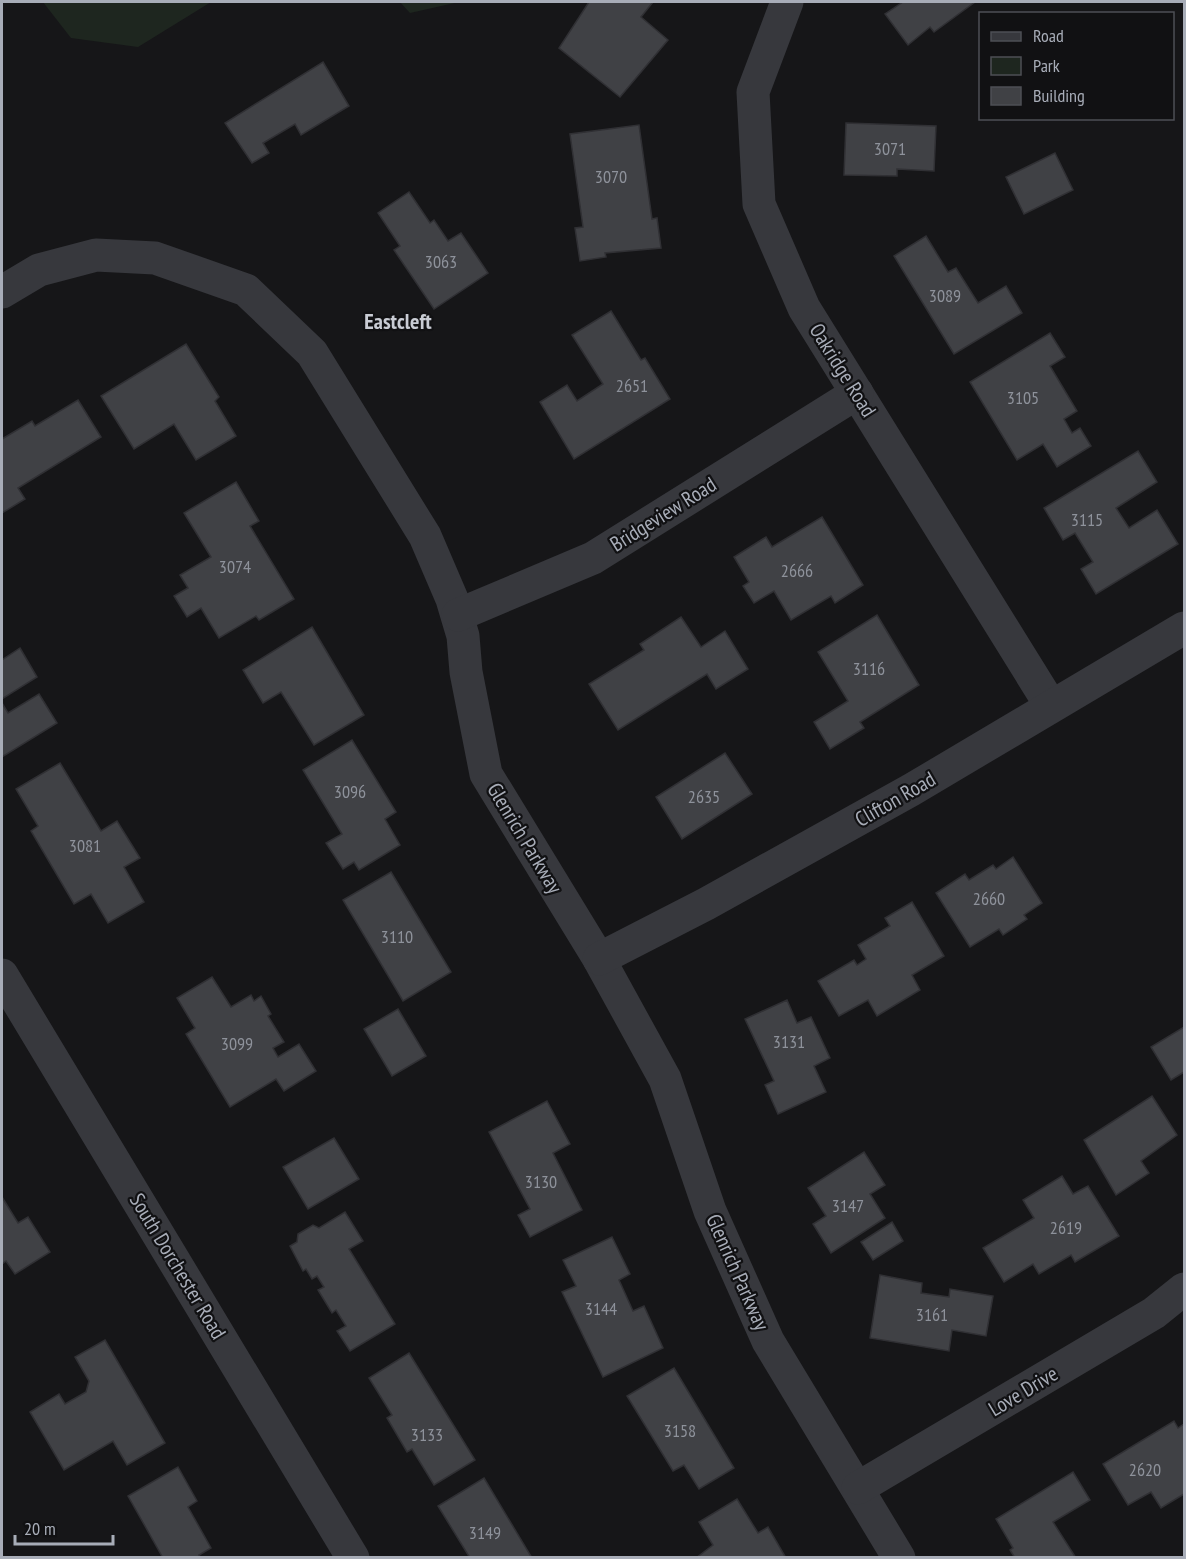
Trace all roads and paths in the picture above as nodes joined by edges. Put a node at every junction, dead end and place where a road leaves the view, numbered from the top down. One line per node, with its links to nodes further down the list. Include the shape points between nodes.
1 (787, 2): 3 (street, Oakridge Road, via 753,92 759,204 804,308)
2 (2, 292): 4 (street, Glenrich Parkway, via 39,270 96,255 155,258 246,290 312,353 425,536)
3 (857, 393): 4 (street, Bridgeview Road, via 593,558); 6 (street, Oakridge Road)
4 (458, 615): 7 (street, Glenrich Parkway, via 486,774)
5 (1185, 628): 6 (street, Clifton Road)
6 (1051, 706): 7 (street, Clifton Road, via 840,830)
7 (599, 958): 10 (street, Glenrich Parkway, via 665,1079 710,1211 768,1341)
8 (2, 975): 11 (street, South Dorchester Road)
9 (1185, 1289): 10 (street, Love Drive, via 1154,1312)
10 (858, 1488): 12 (street, Glenrich Parkway)
11 (353, 1557)
12 (899, 1557)

